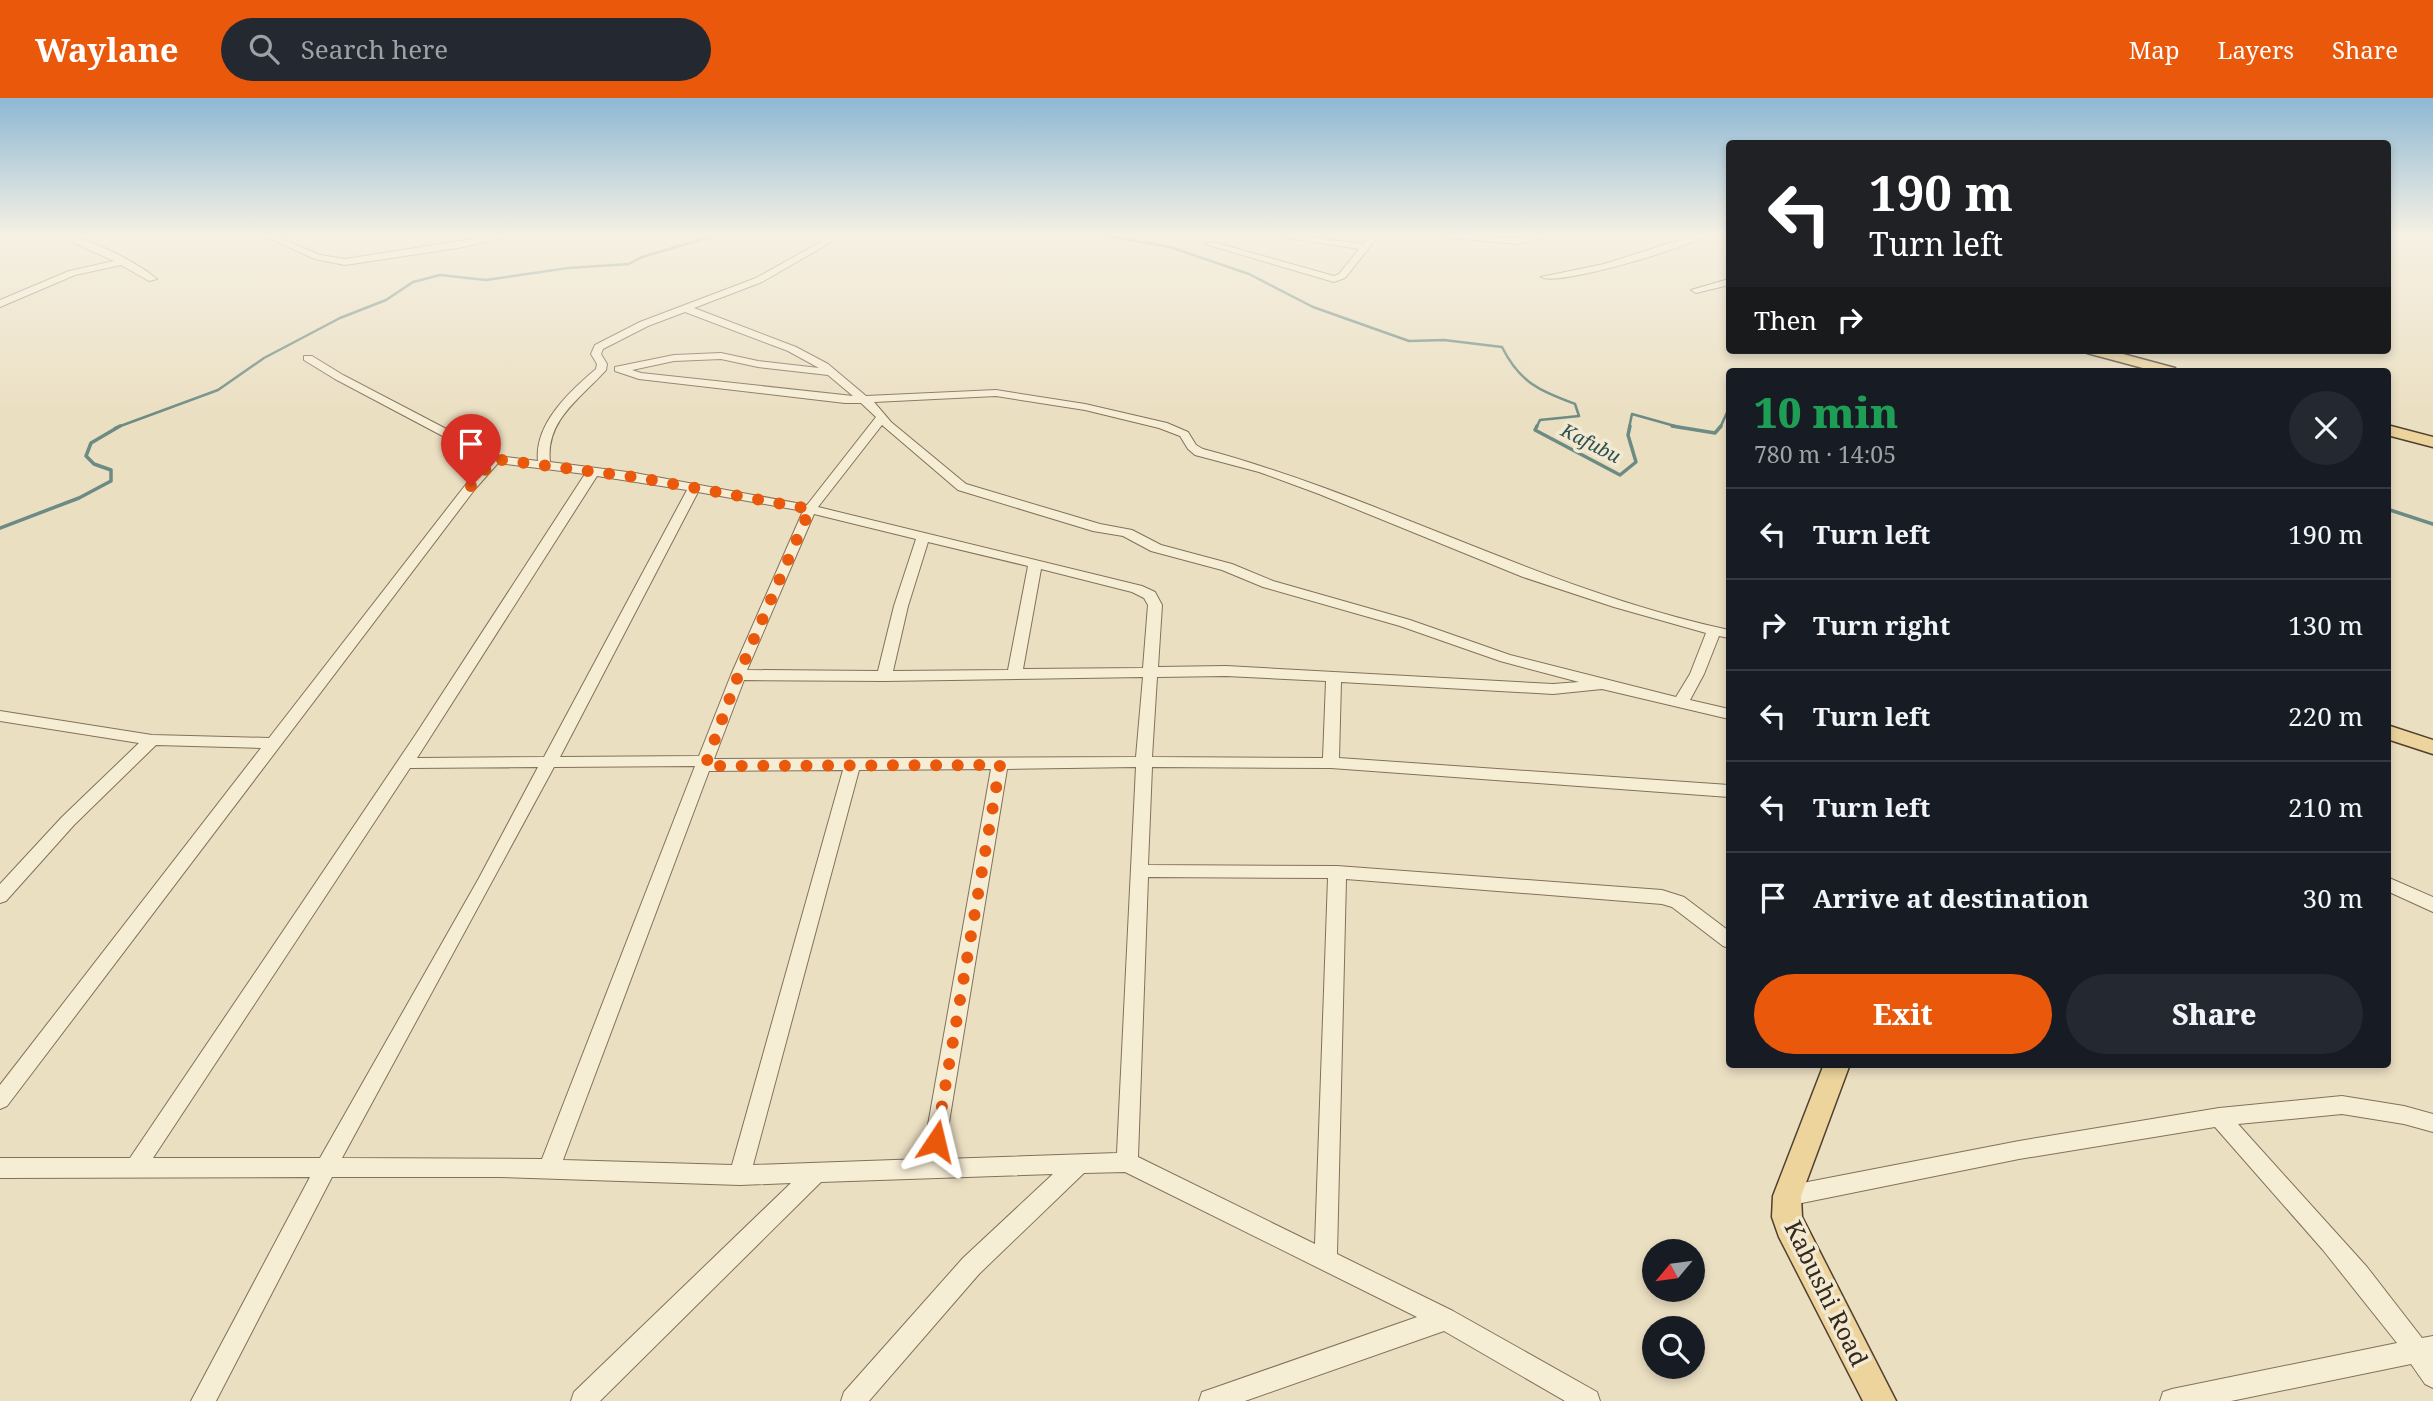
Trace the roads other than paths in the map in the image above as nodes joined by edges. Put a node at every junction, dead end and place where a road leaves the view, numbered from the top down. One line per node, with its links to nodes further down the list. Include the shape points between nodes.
1 (21, 295): 3 (street)
2 (721, 295): 4 (street)
3 (0, 304)
4 (686, 309): 9 (street, via 599,347 596,354); 10 (street, via 792,349)
5 (2107, 354): 7 (main road)
6 (308, 358): 15 (street)
7 (2159, 368)
8 (619, 369): 9 (street); 10 (street, via 674,358 721,356); 11 (street, via 720,387)
9 (601, 370): 16 (street, via 575,392 547,432 542,447)
10 (831, 372): 11 (street)
11 (864, 399): 12 (street); 22 (street, via 996,393 1163,425 1184,434 1199,452 1323,491 1528,574)
12 (881, 418): 19 (street); 28 (street, via 962,487 1127,533 1156,548 1227,567 1268,584)
13 (2391, 431): 14 (main road)
14 (2433, 442)
15 (495, 459): 16 (street); 34 (street)
16 (544, 465): 17 (street)
17 (593, 472): 18 (street); 37 (street)
18 (694, 490): 19 (street); 38 (street)
19 (810, 509): 20 (street); 25 (street)
20 (923, 536): 21 (street); 26 (street)
21 (1035, 563): 23 (street, via 1150,595 1155,605); 24 (street)
22 (1722, 632): 29 (street)
23 (1150, 672): 24 (street); 27 (street); 36 (street)
24 (1015, 673): 26 (street)
25 (738, 676): 26 (street); 39 (street)
26 (884, 676)
27 (1334, 676): 28 (street, via 1553,689); 40 (street)
28 (1603, 685): 29 (street)
29 (1680, 704): 30 (street)
30 (1726, 713)
31 (0, 716): 33 (street)
32 (2391, 733): 35 (main road)
33 (152, 740): 34 (street); 47 (street, via 68,821)
34 (274, 743): 51 (street)
35 (2433, 747)
36 (1144, 762): 40 (street); 41 (street); 44 (street)
37 (405, 763): 38 (street); 59 (street)
38 (549, 763): 39 (street); 56 (street)
39 (706, 764): 42 (street); 60 (street)
40 (1331, 764): 43 (street)
41 (1000, 765): 42 (street); 57 (street)
42 (852, 766): 62 (street)
43 (1726, 791)
44 (1141, 871): 45 (street); 54 (street)
45 (1338, 872): 49 (street, via 1662,897 1678,902); 64 (street)
46 (2391, 886): 48 (street)
47 (0, 896)
48 (2433, 905)
49 (1726, 939)
50 (1835, 1068): 63 (main road, Kabushi Road)
51 (0, 1100)
52 (2219, 1117): 53 (street, via 2342,1105); 63 (street, via 2019,1150); 66 (street)
53 (2433, 1123)
54 (1127, 1162): 55 (street); 64 (street)
55 (1080, 1163): 57 (street); 70 (street, via 971,1266)
56 (327, 1165): 59 (street); 60 (street); 68 (street)
57 (931, 1167): 61 (street)
58 (0, 1168): 59 (street)
59 (135, 1168)
60 (549, 1168): 62 (street)
61 (817, 1172): 62 (street); 69 (street)
62 (740, 1175)
63 (1787, 1196): 73 (main road, Kabushi Road, via 1787,1217 1794,1237)
64 (1326, 1258): 65 (street)
65 (1445, 1319): 71 (street); 72 (street)
66 (2425, 1349): 67 (street); 74 (street)
67 (2433, 1376)
68 (203, 1401)
69 (583, 1401)
70 (853, 1401)
71 (1212, 1401)
72 (1588, 1401)
73 (1880, 1401)
74 (2172, 1401)

